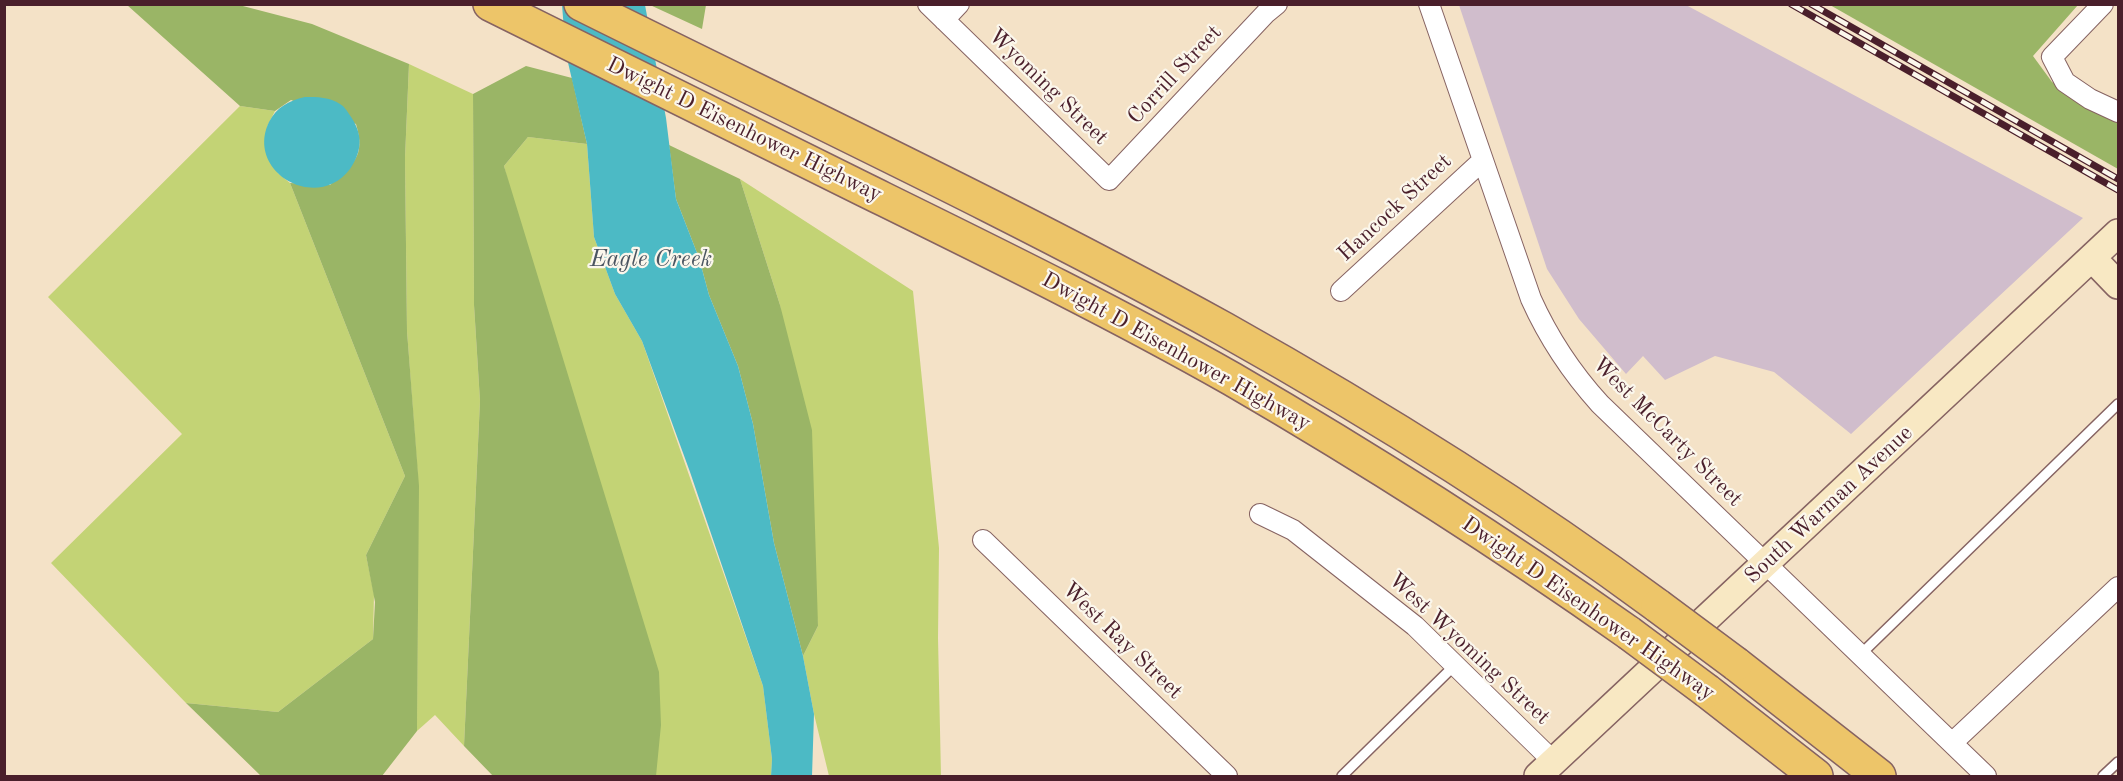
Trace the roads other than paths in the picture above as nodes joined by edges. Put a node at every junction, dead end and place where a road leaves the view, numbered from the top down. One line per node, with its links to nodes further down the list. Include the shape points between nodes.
1 (581, 4): 29 (highway, Dwight D Eisenhower Highway, bridge, via 1036,231 1243,340 1403,434 1556,533 1658,606)
2 (928, 4): 8 (street, Wyoming Street)
3 (959, 4): 8 (street)
4 (1277, 4): 11 (street, Corrill Street)
5 (1429, 4): 10 (street, West McCarty Street)
6 (2103, 4): 9 (street, via 2052,57 2065,82)
7 (497, 8): 28 (highway, Dwight D Eisenhower Highway, bridge, via 1046,280 1240,384 1428,497 1629,633)
8 (944, 20): 11 (street, Wyoming Street)
9 (2118, 112)
10 (1482, 161): 15 (street, Hancock Street); 19 (street, West McCarty Street, via 1531,299 1569,368 1600,404)
11 (1109, 180)
12 (2118, 233): 13 (main road, South Warman Avenue)
13 (2092, 258): 14 (main road); 19 (main road, South Warman Avenue)
14 (2118, 285)
15 (1341, 291)
16 (2118, 404): 21 (lane)
17 (1260, 514): 22 (street, West Wyoming Street, via 1293,530 1415,626)
18 (983, 540): 26 (street, West Ray Street)
19 (1766, 564): 21 (street, West McCarty Street); 25 (main road, South Warman Avenue)
20 (2118, 587): 23 (street)
21 (1860, 654): 23 (street, West McCarty Street)
22 (1455, 665): 25 (street, West Wyoming Street); 27 (lane)
23 (1952, 744): 30 (street, West McCarty Street)
24 (2118, 762): 31 (lane)
25 (1546, 769)
26 (1227, 777)
27 (1342, 777)
28 (1816, 777)
29 (1880, 777)
30 (1986, 777)
31 (2103, 777)

